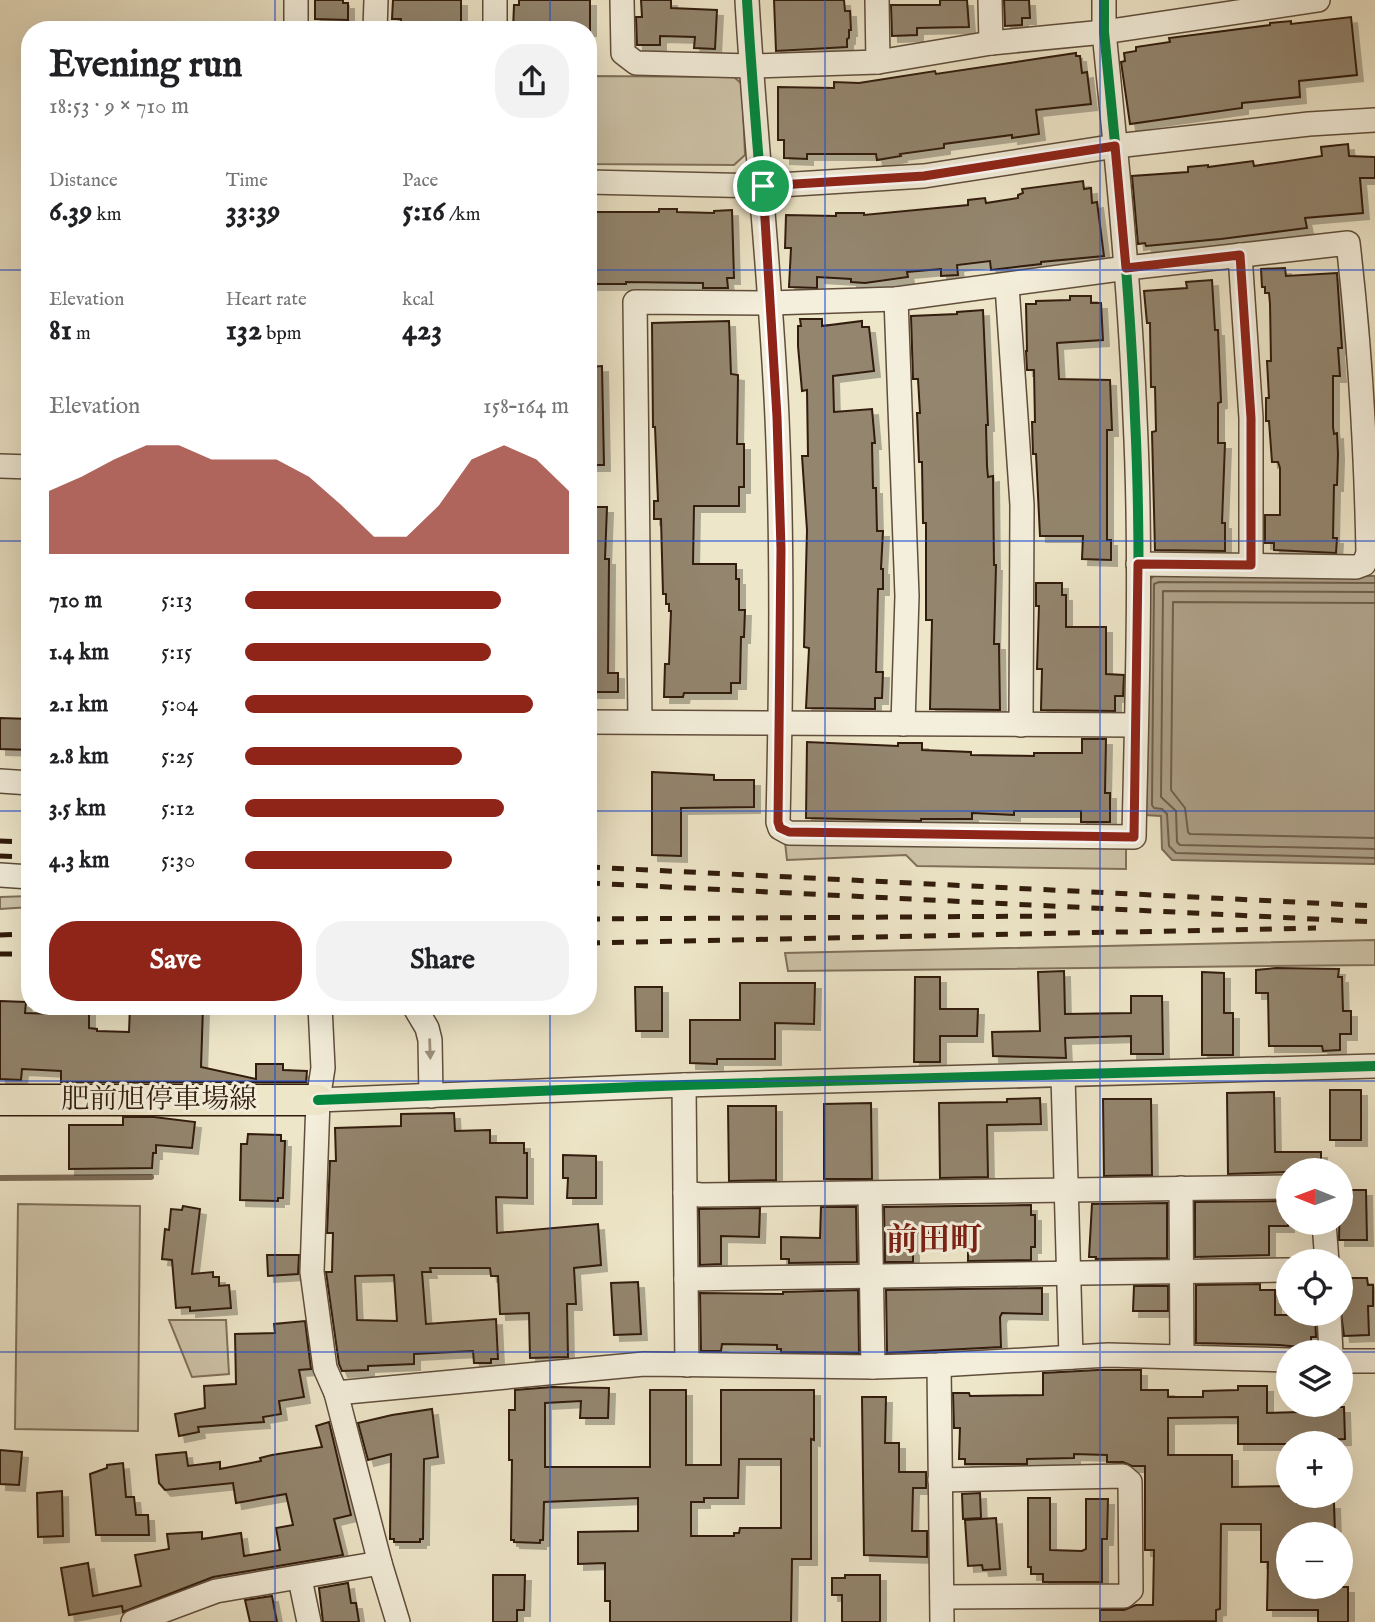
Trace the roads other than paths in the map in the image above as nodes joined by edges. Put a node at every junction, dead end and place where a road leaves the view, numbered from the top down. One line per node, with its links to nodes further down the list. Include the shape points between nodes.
1 (296, 0): 11 (street)
2 (376, 0): 12 (street)
3 (495, 0): 13 (street)
4 (622, 0): 17 (street, via 623,53 636,63)
5 (747, 0): 17 (street)
6 (877, 0): 16 (street)
7 (990, 0): 15 (street)
8 (1104, 0): 14 (street)
9 (1318, 0): 10 (street)
10 (1224, 7): 14 (street)
11 (296, 21)
12 (375, 21)
13 (495, 21)
14 (1104, 32): 15 (street); 19 (street)
15 (990, 43): 16 (street)
16 (878, 62): 17 (street)
17 (751, 66): 21 (street)
18 (1375, 120): 19 (street)
19 (1115, 146): 21 (street, via 924,176); 23 (street)
20 (597, 182): 21 (street)
21 (763, 186): 26 (street)
22 (1240, 255): 23 (street); 30 (street, via 1251,418); 30 (street, via 1349,243 1366,453 1368,553 1364,564)
23 (1126, 268): 24 (street); 29 (street, via 1136,420)
24 (1007, 286): 25 (street); 35 (street, via 1022,505)
25 (896, 299): 26 (street); 34 (street, via 907,596)
26 (770, 303): 32 (street, via 635,302); 33 (street, via 781,549)
27 (0, 466): 28 (street)
28 (21, 467)
29 (1138, 564): 30 (street); 36 (street)
30 (1251, 565)
31 (597, 722): 32 (street)
32 (640, 722): 33 (street)
33 (780, 724): 34 (street); 36 (street, via 778,822 789,832 1134,837)
34 (903, 724): 35 (street)
35 (1021, 724): 36 (street)
36 (1136, 725)
37 (0, 781): 38 (street)
38 (21, 782)
39 (0, 875): 40 (street)
40 (21, 876)
41 (320, 1015): 48 (street, via 323,1068)
42 (419, 1015): 46 (street, one-way to 46, via 430,1040)
43 (1375, 1066): 44 (street)
44 (1063, 1076): 45 (street); 51 (street)
45 (684, 1085): 46 (street); 52 (street)
46 (431, 1096): 48 (street)
47 (0, 1100): 48 (main road, 肥前旭停車場線)
48 (318, 1100): 67 (street, via 312,1272 325,1368)
49 (1276, 1187): 50 (street)
50 (1181, 1188): 51 (street); 55 (street)
51 (1066, 1190): 53 (street); 56 (street)
52 (685, 1193): 53 (street); 58 (street)
53 (870, 1194): 57 (street)
54 (1276, 1270): 55 (street)
55 (1182, 1272): 56 (street); 59 (street)
56 (1069, 1274): 57 (street); 60 (street)
57 (872, 1277): 58 (street); 66 (street)
58 (686, 1279): 64 (street)
59 (1182, 1356): 60 (street); 61 (street)
60 (1071, 1357): 65 (street)
61 (1276, 1360)
62 (1353, 1361): 63 (street)
63 (1375, 1361)
64 (687, 1365): 66 (street); 67 (street, via 644,1364)
65 (939, 1366): 66 (street); 68 (street)
66 (873, 1367)
67 (336, 1393): 69 (street)
68 (940, 1480): 71 (street); 71 (street, via 1123,1476 1130,1482 1131,1590 1124,1596)
69 (380, 1563): 70 (street); 74 (street)
70 (300, 1579): 72 (street, via 216,1591); 73 (street)
71 (942, 1597): 75 (street)
72 (133, 1622)
73 (309, 1622)
74 (398, 1622)
75 (942, 1622)

